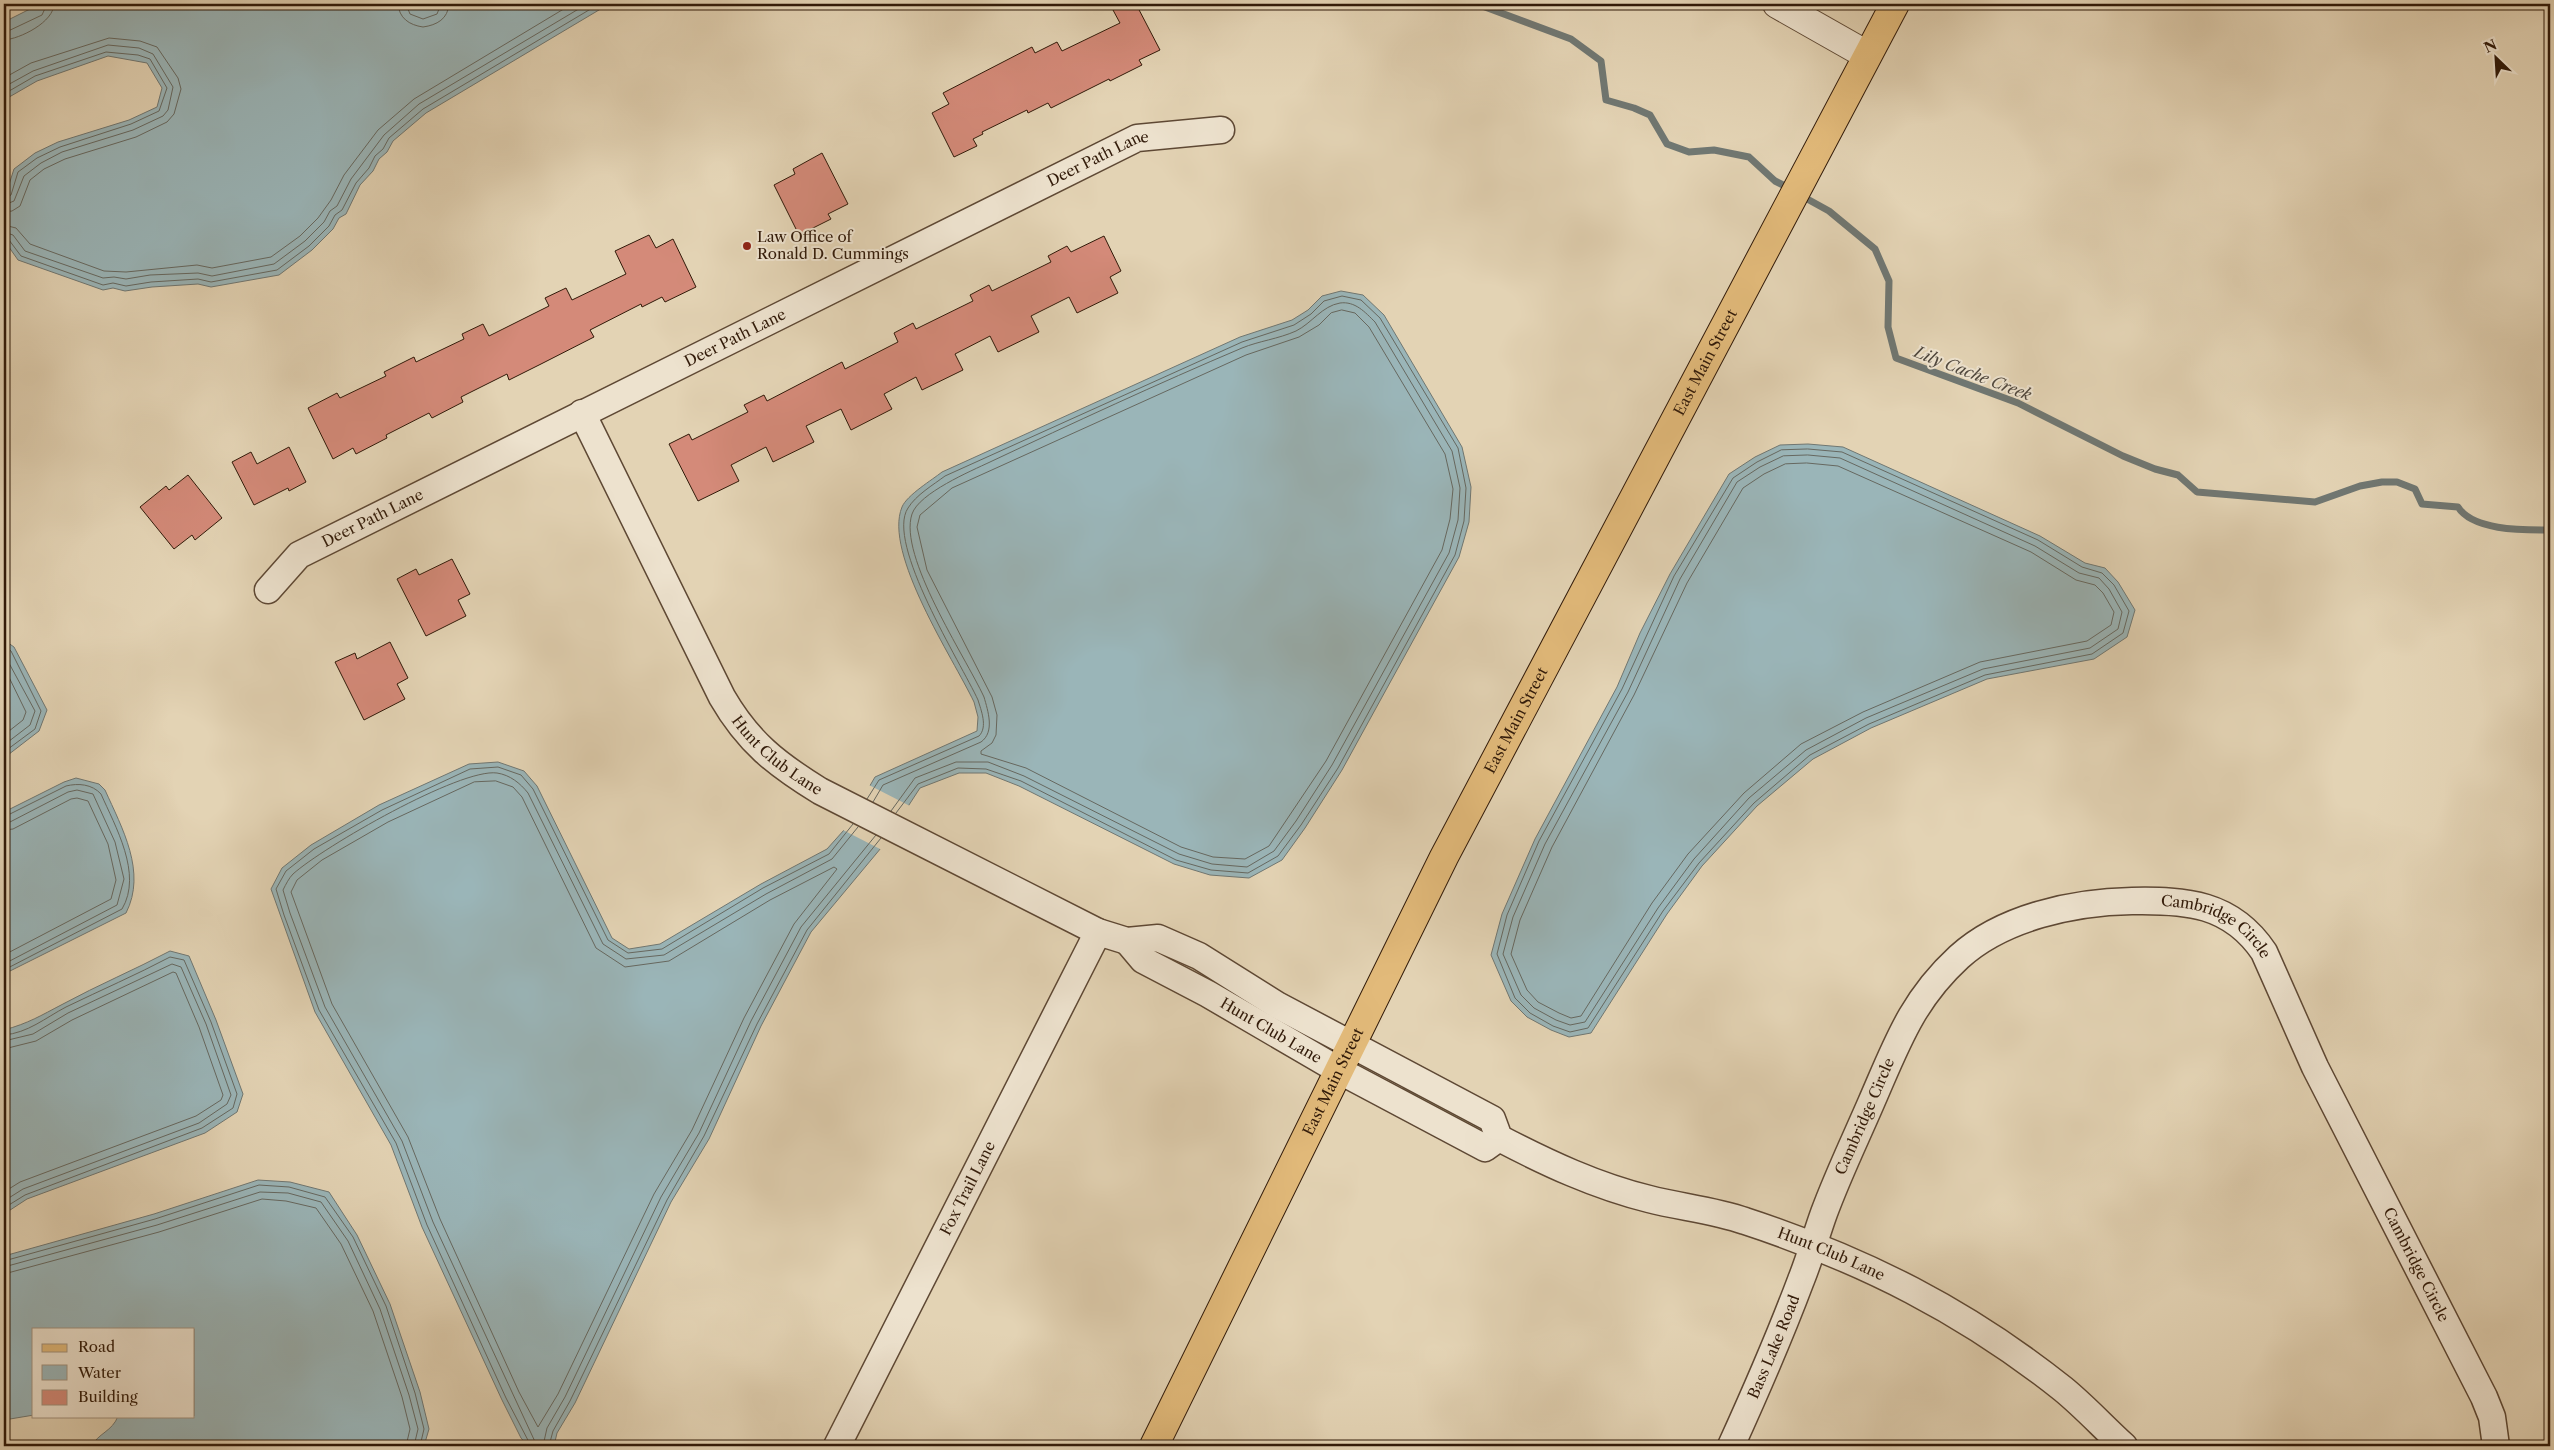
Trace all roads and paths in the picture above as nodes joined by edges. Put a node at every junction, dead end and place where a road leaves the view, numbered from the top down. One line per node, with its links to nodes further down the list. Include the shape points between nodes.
1 (1777, 4): 3 (street)
2 (1895, 4): 3 (main road, East Main Street)
3 (1867, 55): 9 (main road, East Main Street, via 1471,804)
4 (1221, 130): 5 (street, Deer Path Lane, via 1137,138)
5 (582, 413): 6 (street, Deer Path Lane, via 300,555); 7 (street, Hunt Club Lane, via 734,718 750,739 774,761 832,797)
6 (268, 590)
7 (1098, 932): 8 (street, Hunt Club Lane); 13 (street, Fox Trail Lane)
8 (1127, 941): 9 (street, Hunt Club Lane, via 1158,938 1166,941 1199,956 1277,1005); 10 (street, Hunt Club Lane, via 1143,960)
9 (1354, 1044): 10 (main road, East Main Street); 11 (street, Hunt Club Lane, via 1492,1119)
10 (1340, 1071): 11 (street, Hunt Club Lane, via 1484,1148); 14 (main road, East Main Street)
11 (1499, 1138): 12 (street, Hunt Club Lane, via 1564,1171 1604,1185 1647,1199 1743,1220)
12 (1813, 1246): 15 (street, Bass Lake Road, via 1771,1358); 16 (street, Hunt Club Lane, via 1897,1281 1992,1336 2066,1391); 17 (street, Cambridge Circle, via 1846,1158 1896,1044 1922,995 1960,956 1989,936 2040,915 2067,908 2154,900 2207,906 2242,926 2253,935 2264,952 2312,1060 2484,1397 2492,1417)
13 (837, 1446)
14 (1154, 1446)
15 (1731, 1446)
16 (2124, 1446)
17 (2496, 1446)

